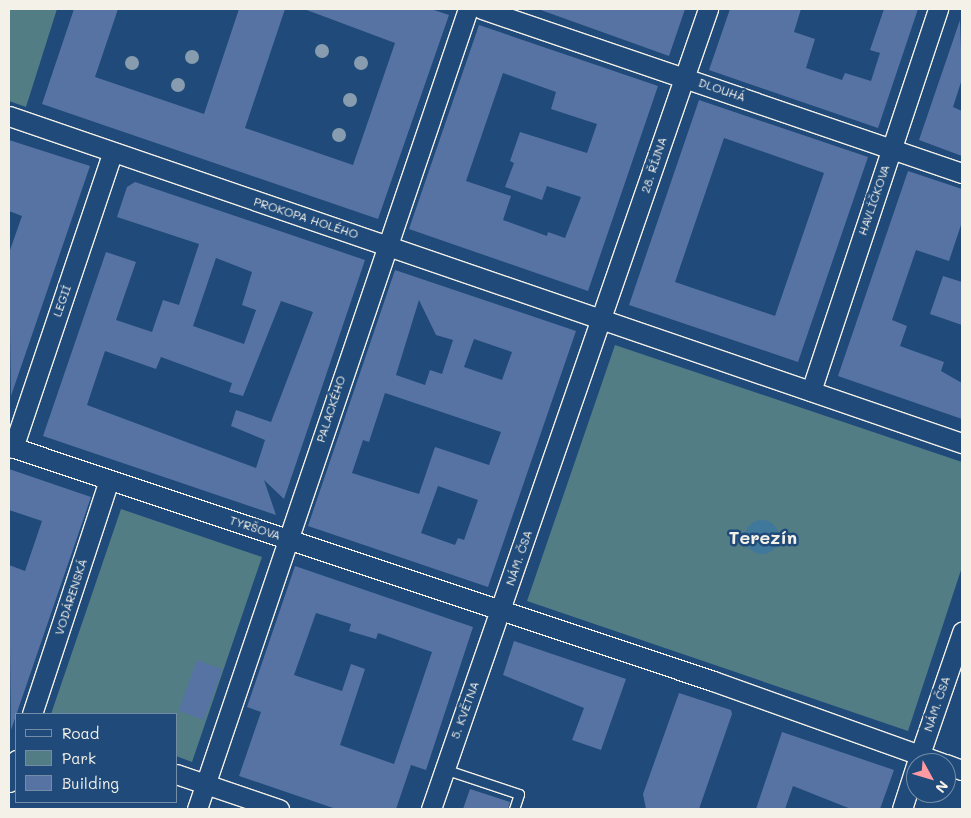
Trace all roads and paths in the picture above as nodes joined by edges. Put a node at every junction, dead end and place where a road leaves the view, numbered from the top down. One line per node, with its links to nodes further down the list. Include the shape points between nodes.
1 (468, 9): 10 (street, PALACKÉHO)
2 (482, 9): 5 (street, DLOUHÁ)
3 (708, 9): 5 (street, 28. ŘÍJNA)
4 (938, 9): 7 (street, HAVLÍČKOVA)
5 (683, 77): 7 (street, DLOUHÁ); 11 (street, 28. ŘÍJNA)
6 (9, 116): 8 (street, PROKOPA HOLÉHO)
7 (892, 148): 9 (street, DLOUHÁ); 12 (street, HAVLÍČKOVA)
8 (112, 153): 10 (street, PROKOPA HOLÉHO); 14 (street, LEGIÍ)
9 (962, 173)
10 (385, 244): 11 (street, PROKOPA HOLÉHO); 16 (street, PALACKÉHO)
11 (602, 322): 12 (street); 17 (street, NÁM. ČSA)
12 (811, 390): 13 (street)
13 (962, 443)
14 (11, 447): 15 (street, TYRŠOVA)
15 (109, 480): 16 (street, TYRŠOVA); 19 (street, VODÁRENSKÁ)
16 (288, 539): 17 (street, TYRŠOVA); 26 (street, PALACKÉHO)
17 (500, 612): 21 (street, via 713,681); 23 (street, 5. KVĚTNA)
18 (962, 632): 20 (street, NÁM. ČSA)
19 (32, 713)
20 (920, 753)
21 (906, 757)
22 (15, 763): 25 (street)
23 (444, 769): 30 (street, 5. KVĚTNA); 31 (lane, via 519,794)
24 (178, 775): 26 (street)
25 (9, 782)
26 (206, 784): 28 (street, PALACKÉHO); 29 (street)
27 (906, 796): 32 (street, NÁM. ČSA)
28 (197, 809)
29 (279, 809)
30 (431, 809)
31 (514, 809)
32 (902, 809)

